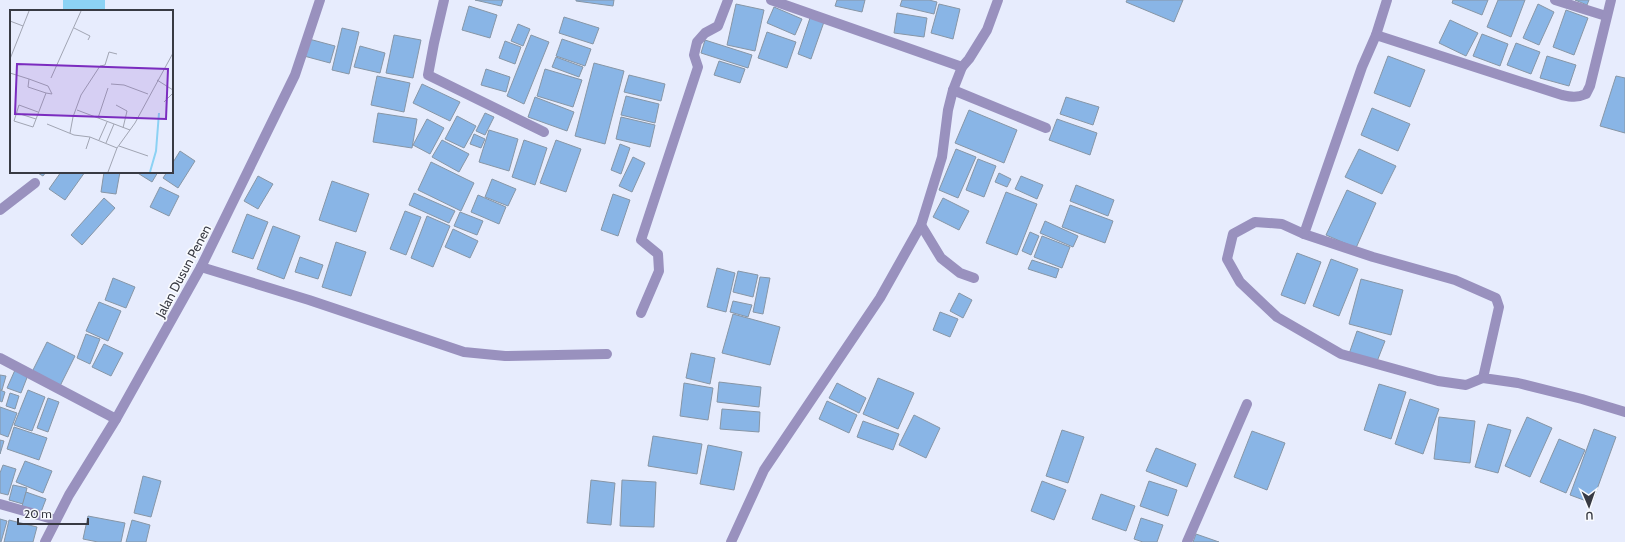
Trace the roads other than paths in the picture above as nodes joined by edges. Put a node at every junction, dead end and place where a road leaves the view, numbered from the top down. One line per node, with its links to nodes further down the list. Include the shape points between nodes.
1 (320, 0): 19 (street, Jalan Dusun Penen, via 296,75)
2 (444, 0): 14 (street, via 428,75)
3 (728, 0): 21 (street, via 718,26 705,33 697,42 694,55 698,66 641,240 658,254 659,271)
4 (771, 0): 11 (street)
5 (998, 0): 11 (street, via 987,30)
6 (1387, 0): 10 (street)
7 (1555, 0): 9 (street)
8 (1611, 0): 9 (street)
9 (1606, 16): 10 (street, via 1590,86 1586,94 1571,98)
10 (1376, 35): 18 (street, via 1362,67)
11 (962, 67): 12 (street)
12 (953, 90): 13 (street); 17 (street, via 942,158)
13 (1046, 128)
14 (544, 132)
15 (35, 183): 16 (street)
16 (0, 210)
17 (921, 225): 20 (street, via 941,258 960,273); 31 (street, via 880,298 764,470)
18 (1304, 234): 24 (street, via 1454,280 1496,298 1500,307); 24 (street, via 1282,224 1255,222 1233,234 1226,259 1240,282 1277,317 1341,354 1438,381 1466,385)
19 (201, 267): 22 (street, via 464,352 505,356); 27 (street, Jalan Dusun Penen)
20 (974, 278)
21 (641, 313)
22 (607, 354)
23 (0, 358): 27 (street)
24 (1483, 378): 26 (street, via 1518,383)
25 (1247, 404): 32 (street)
26 (1625, 412)
27 (116, 419): 29 (street, Jalan Dusun Penen)
28 (0, 504): 29 (street)
29 (56, 520): 30 (street, Jalan Dusun Penen)
30 (45, 542)
31 (731, 542)
32 (1187, 542)

